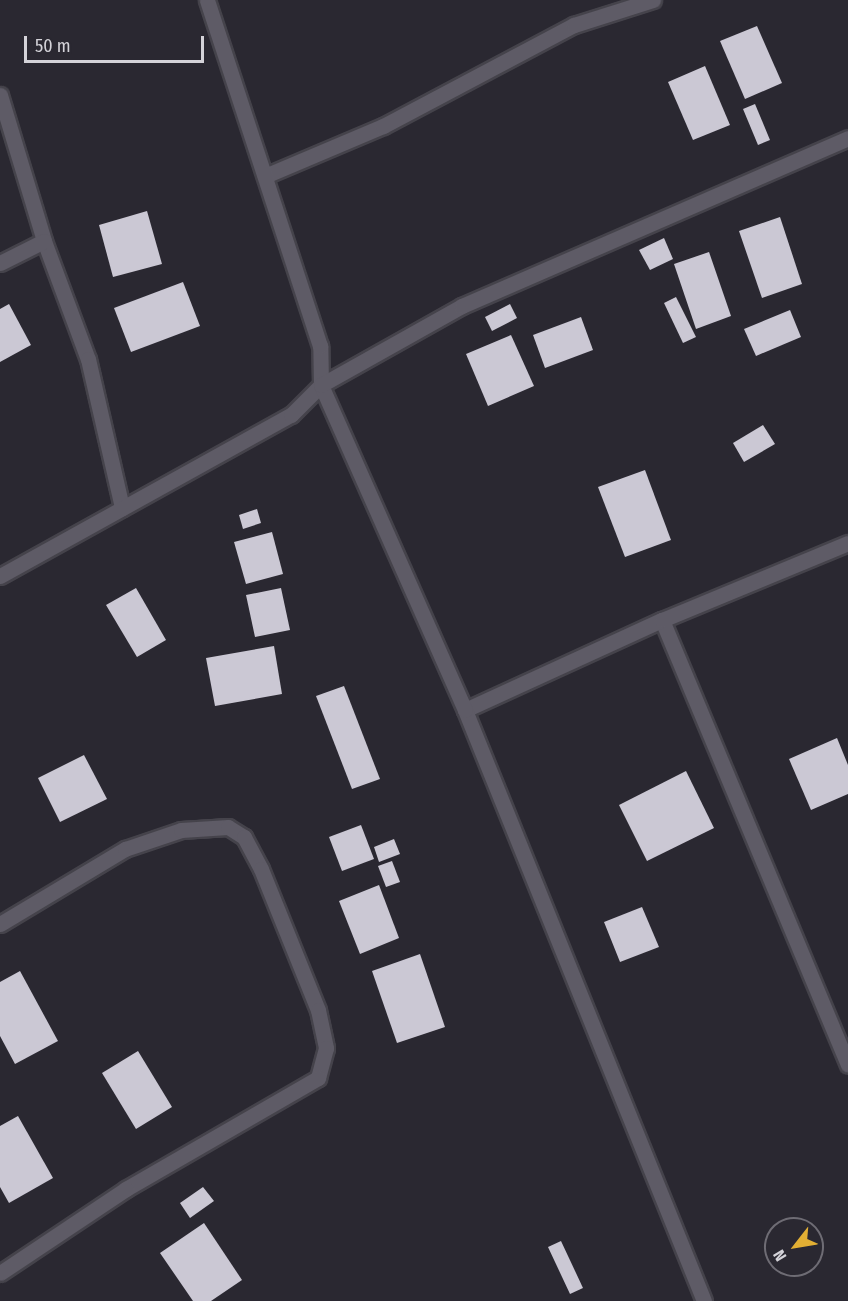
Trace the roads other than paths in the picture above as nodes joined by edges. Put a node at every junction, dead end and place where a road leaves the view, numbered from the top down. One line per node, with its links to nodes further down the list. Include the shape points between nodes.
1 (207, 0): 5 (street)
2 (653, 0): 5 (street, via 574,25 383,126)
3 (0, 95): 6 (street)
4 (848, 138): 8 (street, via 462,306)
5 (265, 176): 8 (street, via 320,346)
6 (44, 241): 7 (street); 9 (street, via 88,359)
7 (0, 262)
8 (321, 385): 9 (street, via 291,415); 13 (street)
9 (122, 508): 11 (street)
10 (848, 543): 12 (street)
11 (0, 576)
12 (662, 620): 13 (street); 15 (street)
13 (465, 710): 17 (street)
14 (0, 924): 16 (street, via 125,849 181,830 228,827 244,837 261,868 318,1010 326,1048 318,1078 126,1189)
15 (848, 1065)
16 (0, 1273)
17 (704, 1301)

